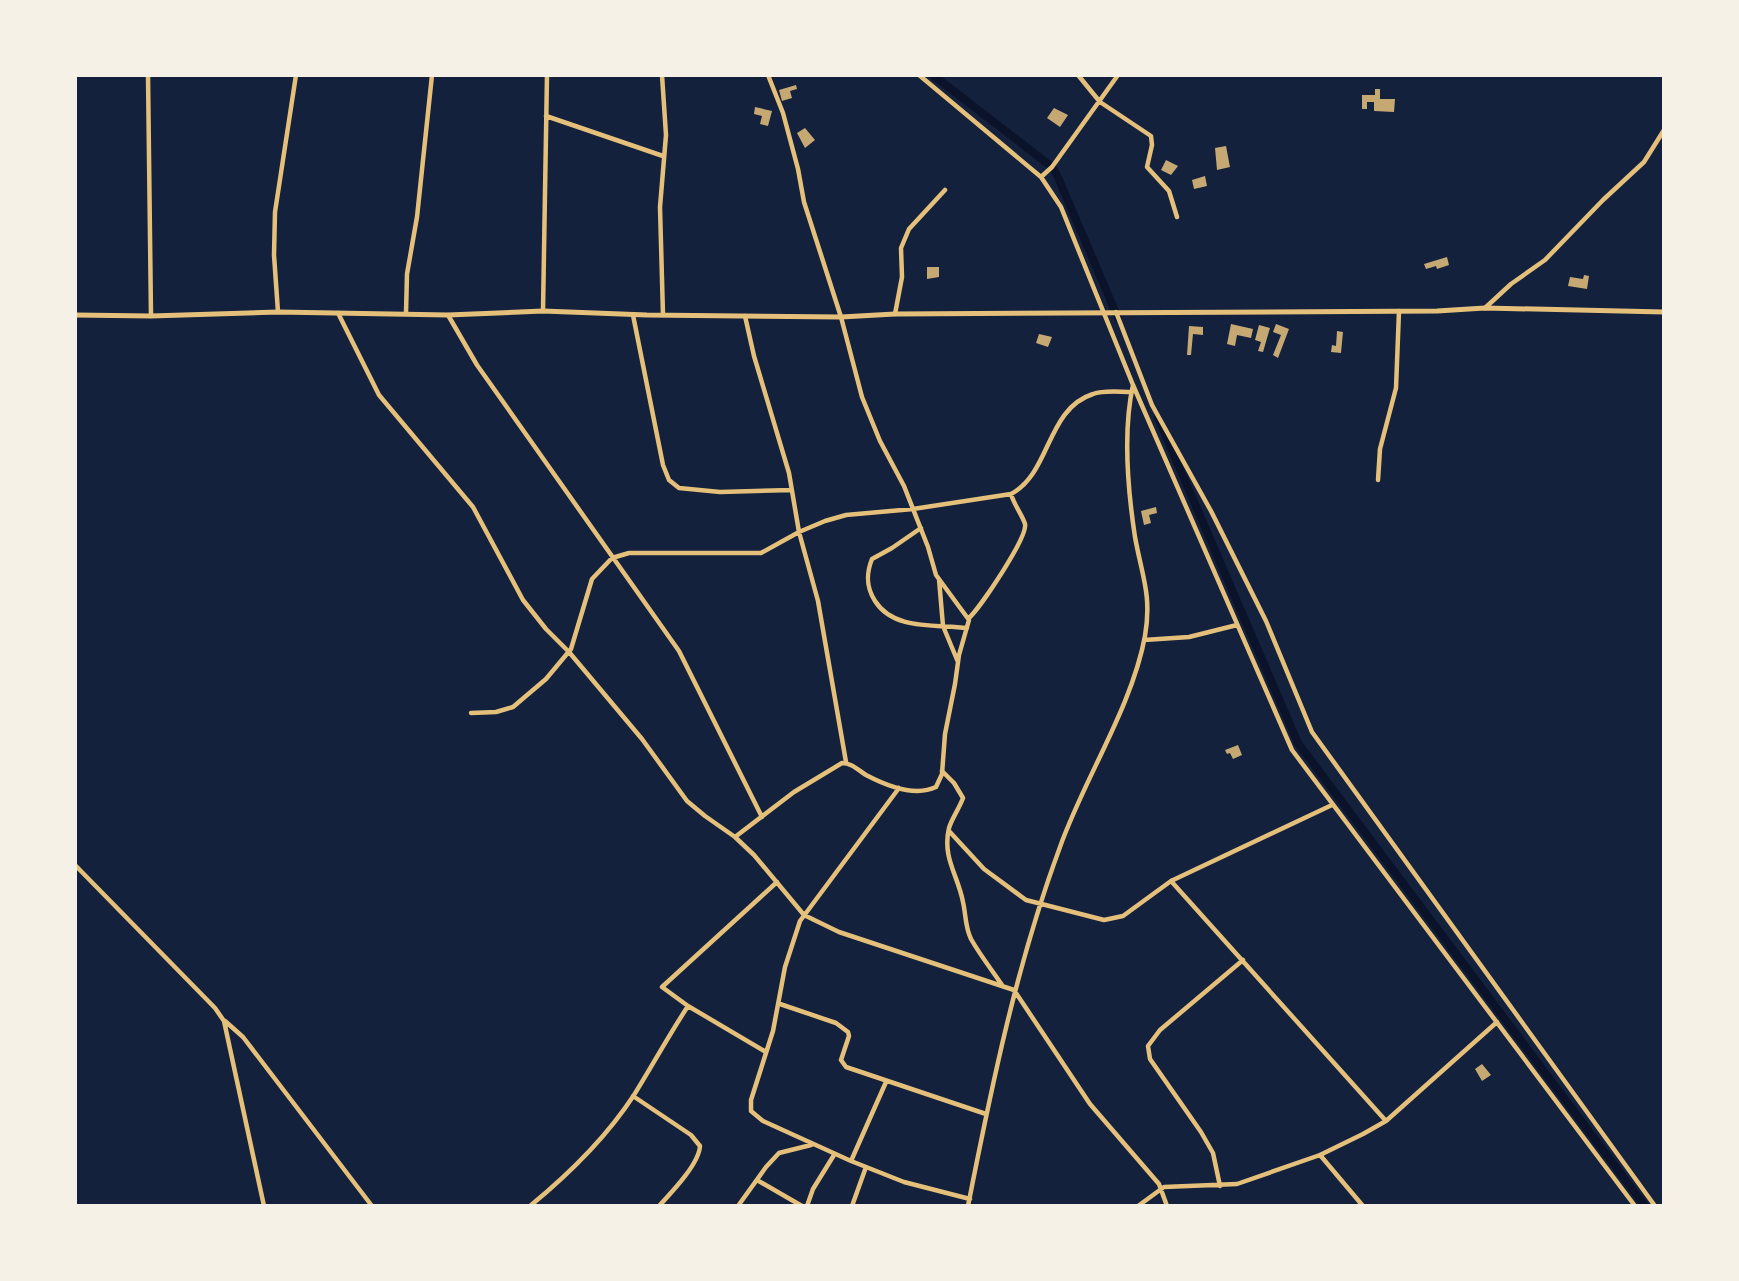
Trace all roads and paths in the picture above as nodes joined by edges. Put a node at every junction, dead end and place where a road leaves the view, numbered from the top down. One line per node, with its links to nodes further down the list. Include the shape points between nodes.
1 (148, 75): 32 (street)
2 (296, 75): 20 (street, via 275,212)
3 (432, 75): 25 (street)
4 (547, 75): 11 (street)
5 (662, 75): 13 (street)
6 (768, 75): 33 (street)
7 (919, 75): 14 (street)
8 (1078, 75): 10 (street)
9 (1118, 75): 10 (street)
10 (1100, 103): 14 (street); 16 (street, via 1150,136 1147,167 1170,191)
11 (546, 116): 13 (street); 18 (street)
12 (1664, 130): 17 (street, via 1632,174 1545,260)
13 (663, 156): 30 (street)
14 (1041, 177): 21 (street, via 1061,207)
15 (945, 190): 26 (street, via 909,229 901,248 902,277)
16 (1177, 217)
17 (1485, 309): 19 (street); 23 (street)
18 (543, 311): 28 (street); 29 (street)
19 (1399, 311): 22 (street); 36 (street, via 1397,384 1380,449)
20 (278, 312): 24 (street); 32 (street)
21 (1102, 312): 22 (street); 26 (street); 34 (street)
22 (1115, 312): 97 (street, via 1152,405 1266,621 1312,732)
23 (1664, 312)
24 (338, 313): 25 (street); 49 (street, via 379,395 473,507 518,592)
25 (406, 313): 28 (street)
26 (895, 314): 33 (street)
27 (75, 315): 32 (street)
28 (448, 315): 42 (street, via 477,365)
29 (633, 315): 30 (street); 37 (street, via 660,454 673,485 720,492)
30 (663, 315): 31 (street)
31 (744, 315): 33 (street); 37 (street)
32 (151, 316)
33 (841, 317): 39 (street, via 862,397)
34 (1133, 385): 35 (street); 45 (street)
35 (1131, 392): 38 (street, via 1094,394 1075,404 1063,415 1033,472); 48 (street, via 1128,467 1135,537 1148,592)
36 (1378, 480)
37 (792, 490): 41 (street)
38 (1011, 494): 39 (street); 44 (street, via 1024,530 1013,555)
39 (914, 509): 40 (street); 41 (street, via 846,515)
40 (921, 528): 43 (street); 46 (street, via 872,559 867,573 869,592 894,620)
41 (799, 532): 42 (street, via 761,553 629,553); 52 (street, via 818,601)
42 (612, 558): 49 (street, via 592,579); 56 (street, via 680,651)
43 (939, 579): 44 (street); 46 (street)
44 (969, 618): 47 (street)
45 (1237, 625): 48 (street, via 1189,637); 55 (street, via 1292,750)
46 (943, 626): 47 (street); 50 (street)
47 (967, 628): 50 (street)
48 (1144, 640): 62 (street, via 1133,679 1060,845)
49 (569, 652): 51 (street, via 513,708); 58 (street, via 687,801)
50 (958, 663): 53 (street)
51 (471, 713)
52 (846, 762): 54 (street); 56 (street)
53 (942, 771): 54 (street, via 934,789); 57 (street, via 962,798)
54 (898, 788): 63 (street)
55 (1332, 805): 60 (street); 70 (street)
56 (762, 817): 58 (street)
57 (949, 831): 62 (street, via 1008,889); 65 (street, via 948,860 964,904 965,925)
58 (735, 837): 61 (street)
59 (75, 865): 69 (street)
60 (1171, 881): 62 (street, via 1113,920); 64 (street)
61 (777, 882): 63 (street); 68 (street, via 665,983 663,989)
62 (1040, 906): 66 (street)
63 (804, 915): 65 (street, via 839,932); 67 (street, via 785,967)
64 (1243, 960): 75 (street); 82 (street, via 1160,1030 1148,1046 1150,1059 1213,1153)
65 (1003, 985): 66 (street)
66 (1014, 989): 74 (street); 83 (street, via 1090,1104)
67 (779, 1004): 71 (street); 72 (street, via 843,1027 849,1036 841,1060 844,1066)
68 (688, 1006): 71 (street); 73 (street)
69 (224, 1021): 85 (street); 86 (street, via 243,1037)
70 (1497, 1022): 75 (street); 96 (street)
71 (766, 1052): 76 (street, via 751,1111)
72 (887, 1082): 74 (street); 79 (street)
73 (633, 1096): 87 (street, via 579,1163); 88 (street, via 700,1146 681,1181)
74 (987, 1114): 84 (street)
75 (1386, 1121): 78 (street)
76 (813, 1145): 77 (street); 81 (street, via 779,1153)
77 (835, 1154): 79 (street); 90 (street)
78 (1320, 1155): 82 (street); 95 (street)
79 (851, 1161): 80 (street)
80 (866, 1167): 84 (street); 91 (street)
81 (757, 1180): 89 (street); 90 (street)
82 (1220, 1186): 83 (street)
83 (1161, 1188): 93 (street); 94 (street)
84 (970, 1199): 92 (street)
85 (264, 1206)
86 (372, 1206)
87 (530, 1206)
88 (659, 1206)
89 (738, 1206)
90 (804, 1206)
91 (852, 1206)
92 (968, 1206)
93 (1138, 1206)
94 (1167, 1206)
95 (1363, 1206)
96 (1635, 1206)
97 (1655, 1206)

